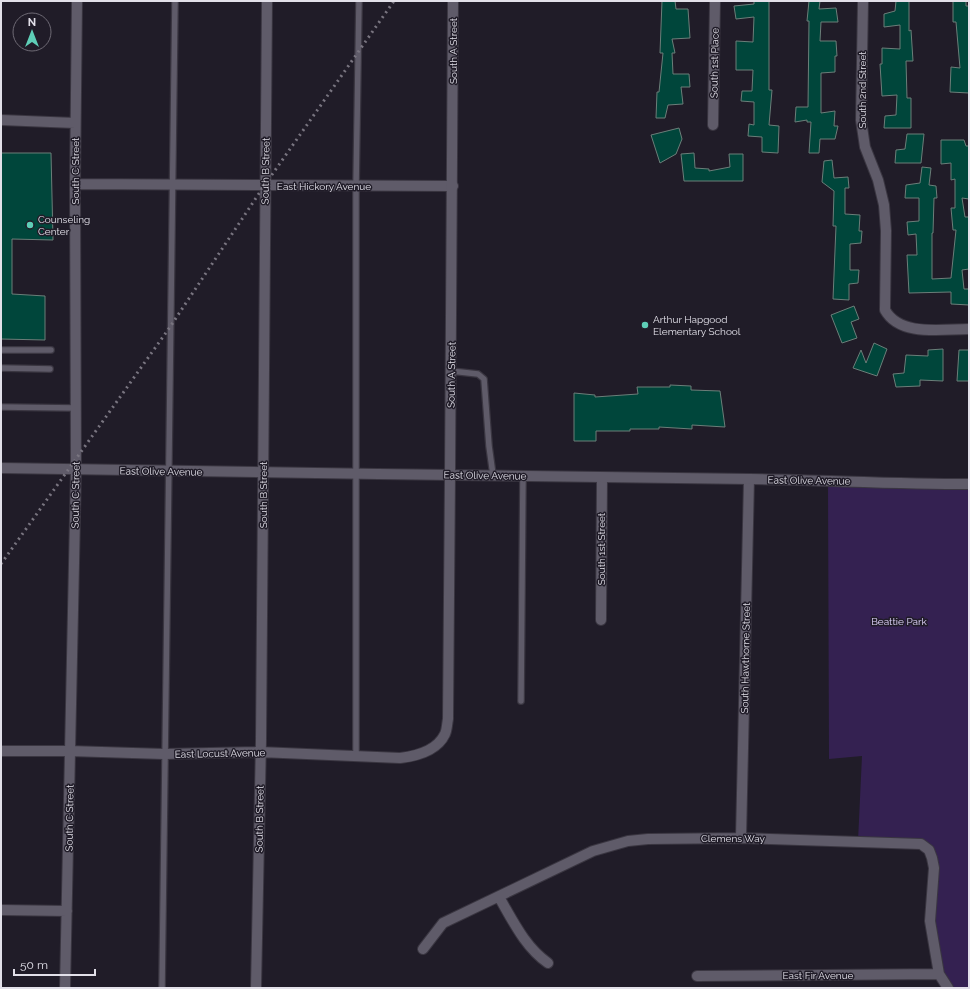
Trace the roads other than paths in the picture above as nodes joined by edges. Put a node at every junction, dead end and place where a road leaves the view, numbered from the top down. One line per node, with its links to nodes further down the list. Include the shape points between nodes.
1 (77, 1): 9 (street, South C Street)
2 (175, 1): 12 (lane)
3 (267, 1): 13 (street, South B Street)
4 (359, 1): 14 (lane)
5 (453, 1): 15 (street, South A Street)
6 (715, 1): 10 (street, South 1st Place)
7 (863, 1): 16 (street, South 2nd Street, via 861,120 865,147 878,180 884,205 885,310 889,318 899,325 917,329)
8 (1, 120): 9 (street)
9 (75, 123): 11 (street, South C Street)
10 (713, 125)
11 (75, 184): 12 (street, East Hickory Avenue); 23 (street, South C Street)
12 (171, 184): 13 (street, East Hickory Avenue); 26 (lane)
13 (264, 186): 14 (street, East Hickory Avenue); 27 (street, South B Street)
14 (356, 186): 15 (street, East Hickory Avenue); 28 (lane)
15 (453, 186): 21 (street, South A Street)
16 (969, 329)
17 (1, 350): 18 (lane)
18 (51, 350)
19 (1, 368): 20 (lane)
20 (50, 369)
21 (451, 371): 29 (street, South A Street); 30 (lane, via 478,374 484,379)
22 (1, 407): 23 (lane)
23 (76, 408): 25 (street, South C Street)
24 (1, 468): 25 (street, East Olive Avenue)
25 (76, 469): 26 (street, East Olive Avenue); 39 (street, South C Street)
26 (169, 471): 27 (street, East Olive Avenue); 41 (lane)
27 (263, 473): 28 (street, East Olive Avenue); 40 (street, South B Street)
28 (357, 474): 29 (street, East Olive Avenue); 42 (lane)
29 (450, 474): 30 (street, East Olive Avenue); 37 (street, South A Street, via 448,719 446,734)
30 (493, 475): 31 (street, East Olive Avenue)
31 (523, 476): 32 (street, East Olive Avenue); 36 (lane)
32 (602, 478): 33 (street, East Olive Avenue); 35 (street, South 1st Street)
33 (749, 479): 34 (street, East Olive Avenue); 43 (street, South Hawthorne Street)
34 (969, 484)
35 (601, 620)
36 (521, 701)
37 (436, 746): 42 (street, East Locust Avenue, via 412,757)
38 (1, 751): 39 (street, East Locust Avenue)
39 (70, 751): 41 (street, East Locust Avenue); 46 (street, South C Street)
40 (260, 752): 41 (street, East Locust Avenue); 42 (street, East Locust Avenue); 53 (street, South B Street)
41 (164, 754): 52 (lane)
42 (356, 756)
43 (741, 838): 44 (street, Clemens Way, via 648,839 610,845); 49 (street, Clemens Way, via 921,844 929,850 934,868 930,921)
44 (499, 897): 47 (street, Clemens Way, via 443,923); 48 (street, via 525,940 540,958)
45 (1, 910): 46 (street)
46 (67, 911): 51 (street, South C Street)
47 (423, 950)
48 (548, 963)
49 (939, 974): 50 (street, East Fir Avenue); 54 (street, Clemens Way)
50 (697, 976)
51 (65, 988)
52 (162, 988)
53 (256, 988)
54 (948, 988)

